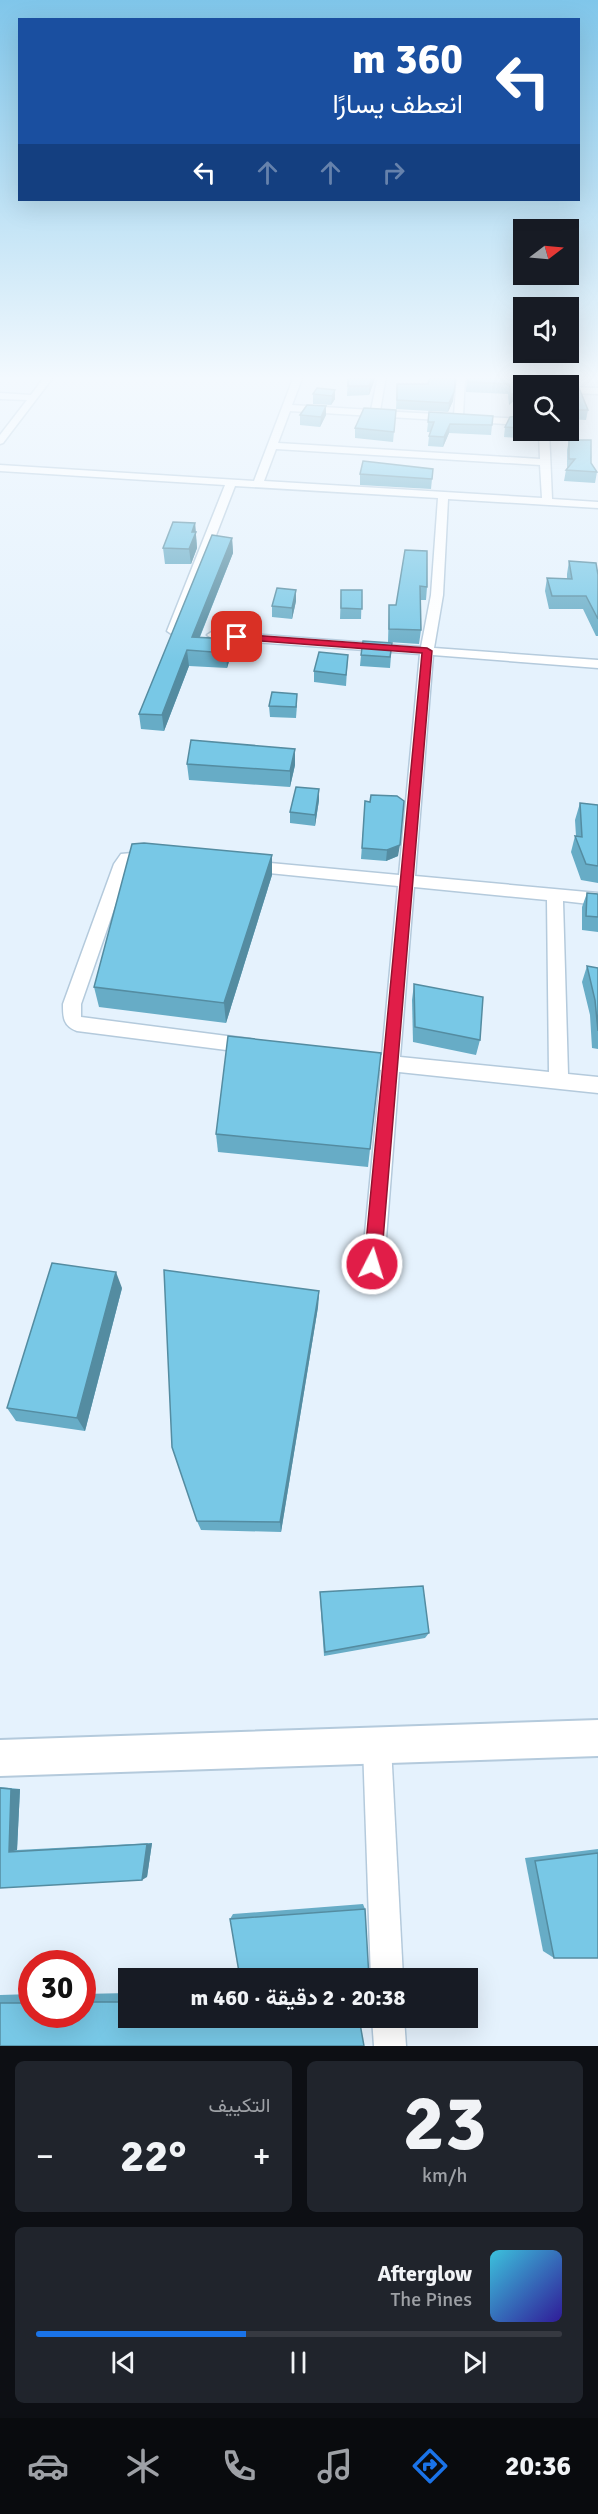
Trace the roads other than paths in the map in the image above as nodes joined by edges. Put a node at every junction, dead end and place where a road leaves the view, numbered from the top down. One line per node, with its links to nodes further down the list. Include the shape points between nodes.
1 (57, 471): 4 (street)
2 (263, 471): 5 (street)
3 (545, 471): 7 (street)
4 (231, 482): 5 (street); 10 (street)
5 (258, 484): 6 (street)
6 (443, 496): 7 (street); 11 (street, via 437,595)
7 (547, 502): 8 (street)
8 (598, 506)
9 (213, 635): 11 (street)
10 (169, 642)
11 (427, 651): 12 (street); 15 (street)
12 (598, 664)
13 (174, 859): 18 (street, via 138,855 122,864 72,1004 72,1018 77,1024)
14 (232, 864): 15 (street)
15 (408, 882): 16 (street); 20 (street)
16 (555, 895): 17 (street); 21 (street)
17 (598, 899)
18 (263, 1048)
19 (333, 1057): 20 (street)
20 (391, 1064): 21 (street); 23 (street)
21 (559, 1081): 22 (street)
22 (598, 1085)
23 (372, 1264)
24 (598, 1738): 25 (street)
25 (377, 1746): 26 (street); 27 (street)
26 (0, 1758)
27 (387, 1968)
28 (389, 2028): 29 (street)
29 (390, 2046)

